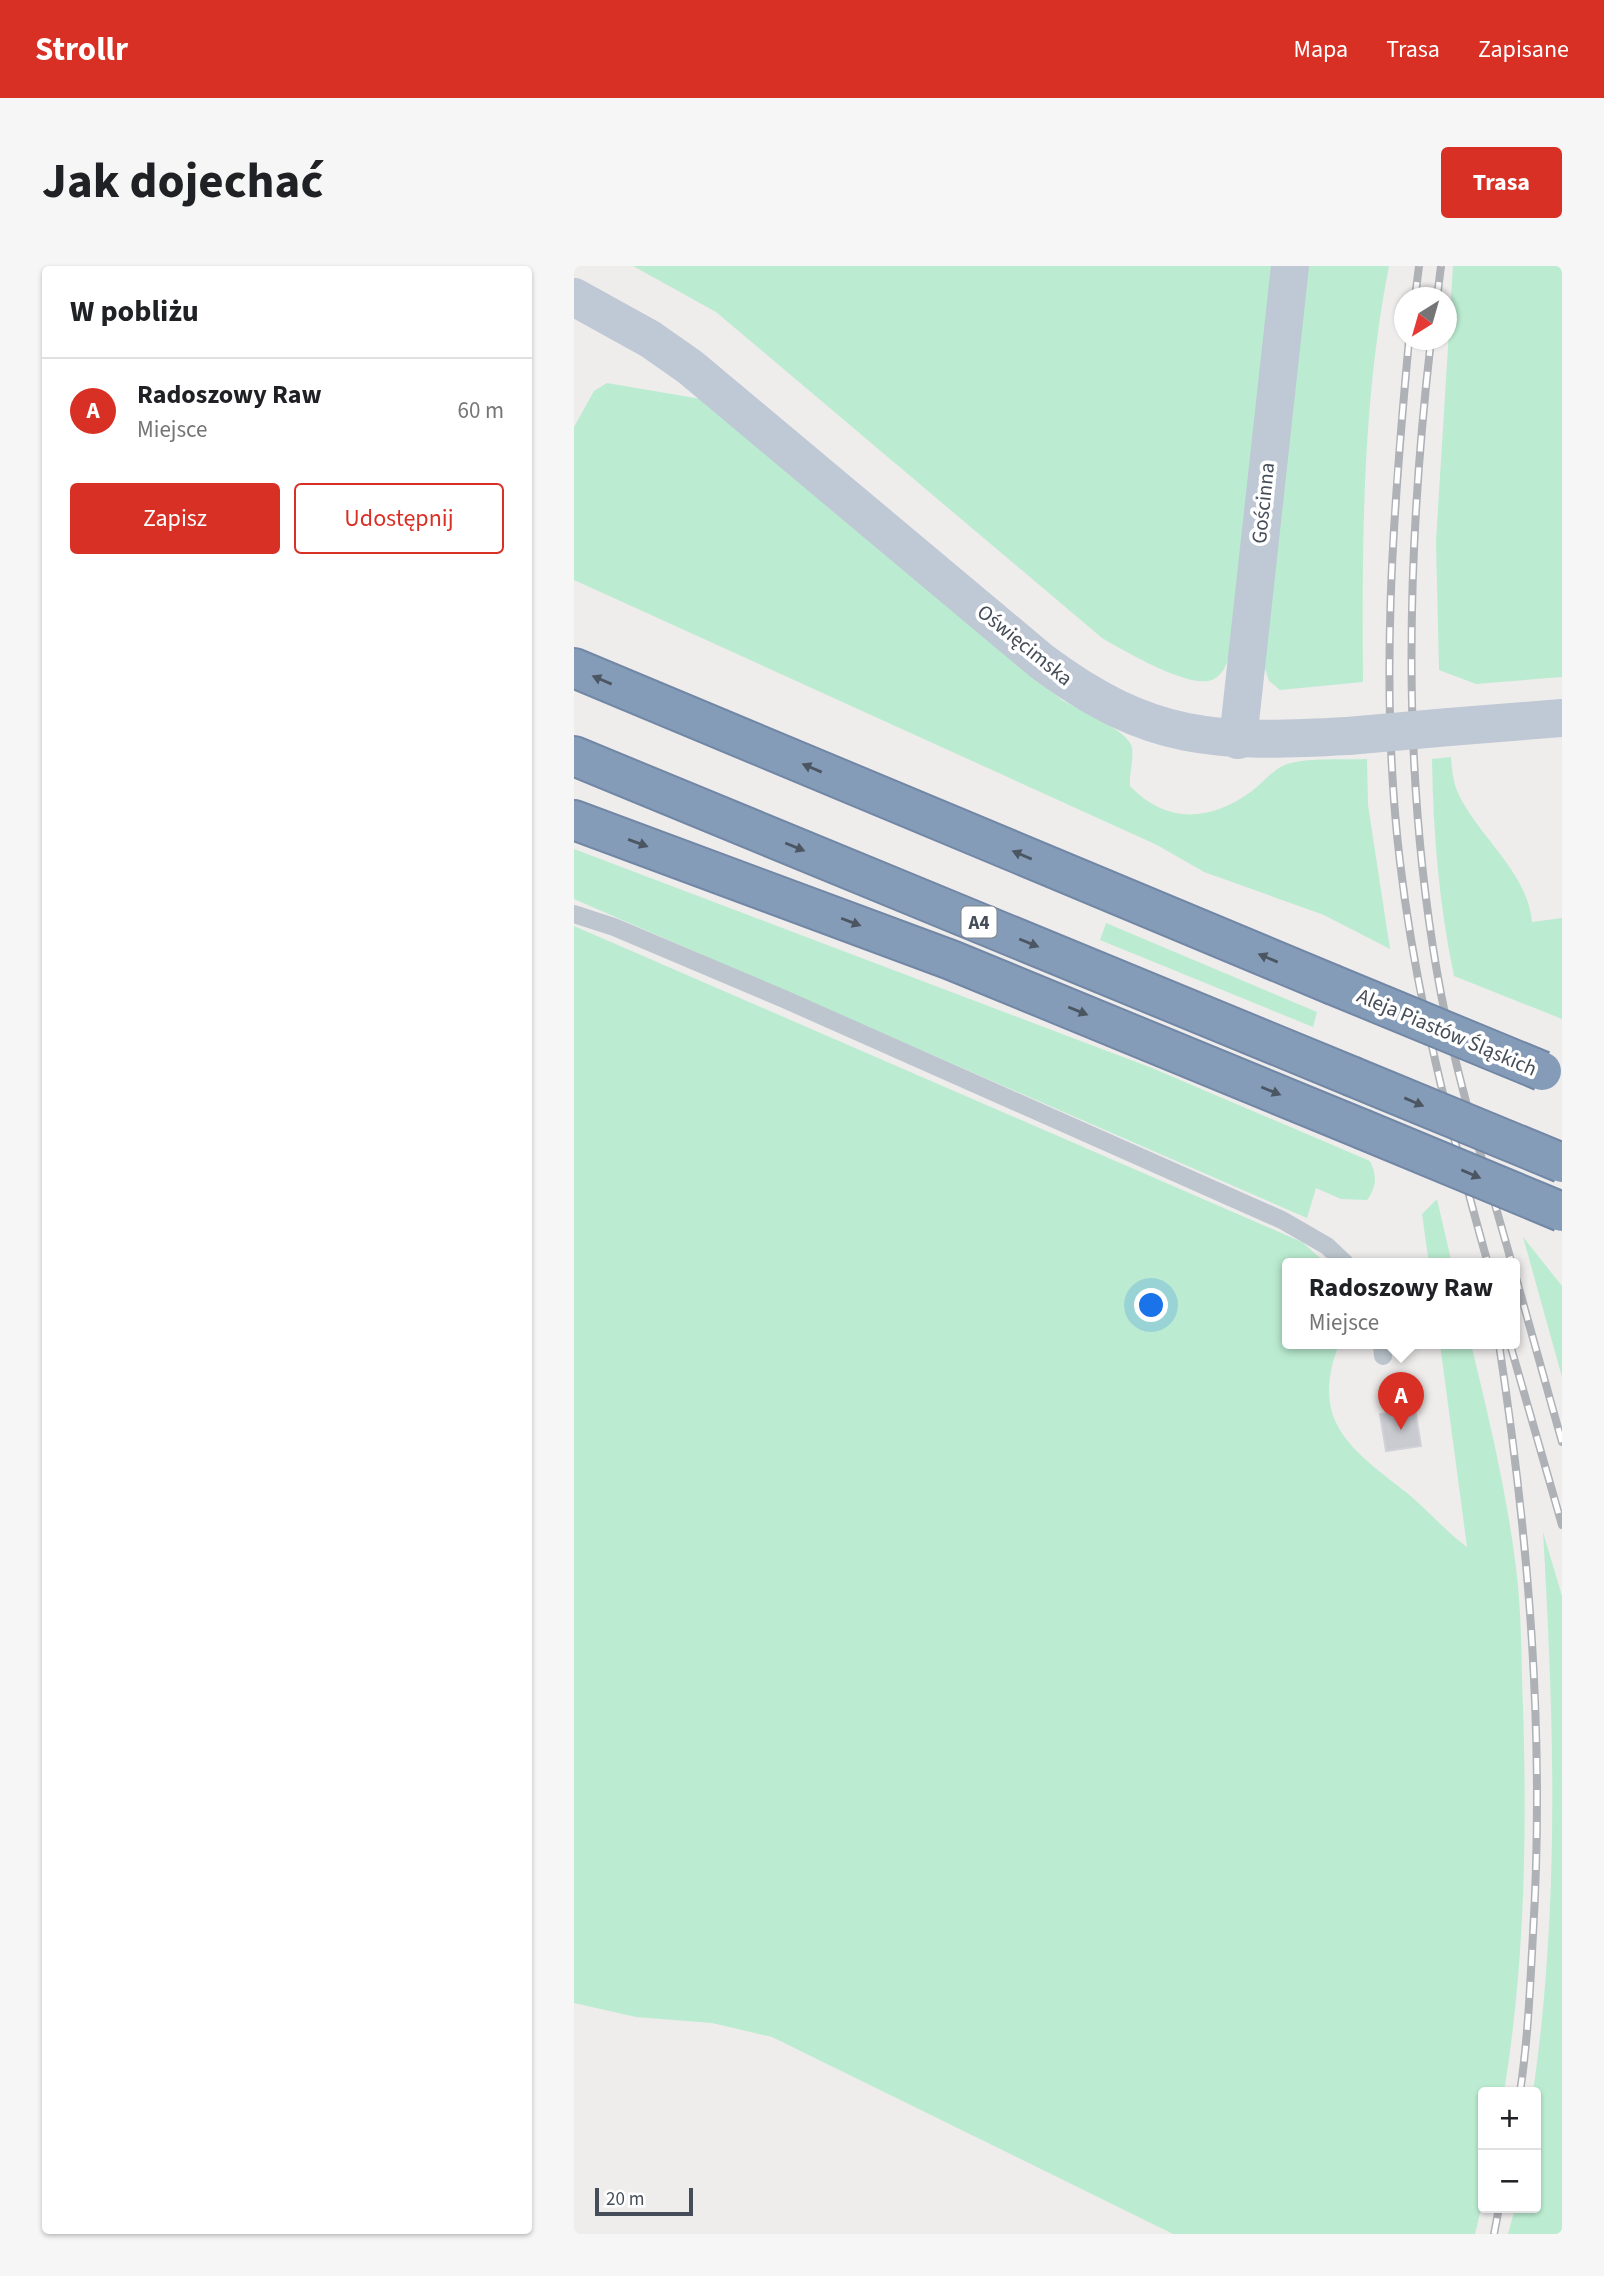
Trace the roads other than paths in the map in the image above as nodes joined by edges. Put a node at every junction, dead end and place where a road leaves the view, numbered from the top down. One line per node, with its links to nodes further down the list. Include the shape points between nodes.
1 (1290, 266): 5 (street, Gościnna)
2 (576, 303): 5 (street, Oświęcimska, via 650,339 690,367 1077,687 1161,727)
3 (574, 668): 9 (highway, Aleja Piastów Śląskich, one-way to 3, bridge)
4 (1562, 718): 5 (street, Oświęcimska, bridge)
5 (1238, 740)
6 (574, 756): 10 (highway, A4, one-way to 10, bridge)
7 (574, 820): 11 (highway, one-way to 11, bridge, via 951,960)
8 (574, 914): 12 (lane, via 771,993 1282,1220)
9 (1552, 1075)
10 (1562, 1163)
11 (1562, 1212)
12 (1340, 1258)

